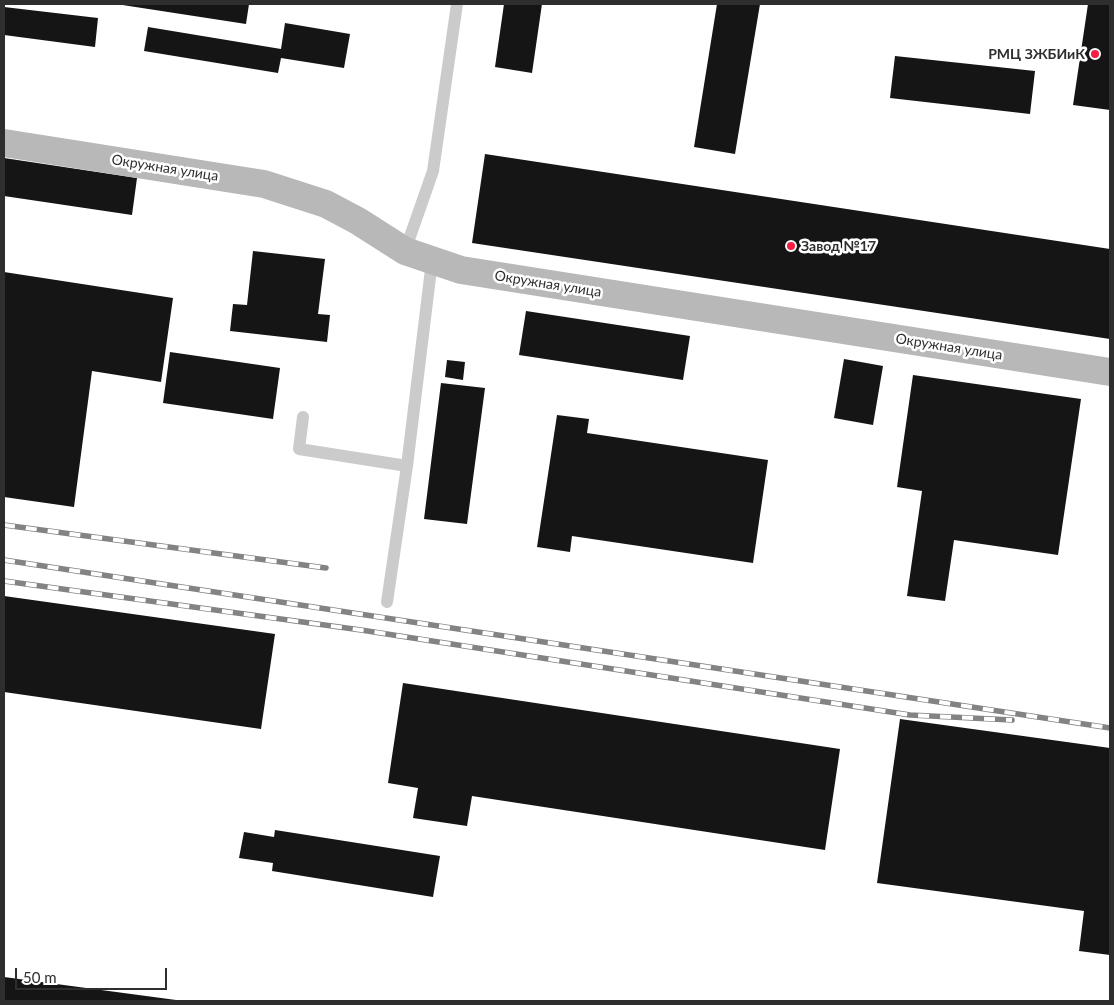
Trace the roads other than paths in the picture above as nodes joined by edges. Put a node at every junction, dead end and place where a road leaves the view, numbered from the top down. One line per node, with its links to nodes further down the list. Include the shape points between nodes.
1 (457, 4): 3 (lane, via 432,171)
2 (4, 143): 3 (street, Окружная улица, via 264,184 326,204)
3 (405, 251): 4 (street, Окружная улица)
4 (432, 261): 5 (street, Окружная улица, via 461,270); 7 (lane)
5 (1110, 372)
6 (304, 417): 7 (lane, via 298,449)
7 (407, 466): 8 (lane)
8 (387, 602)

